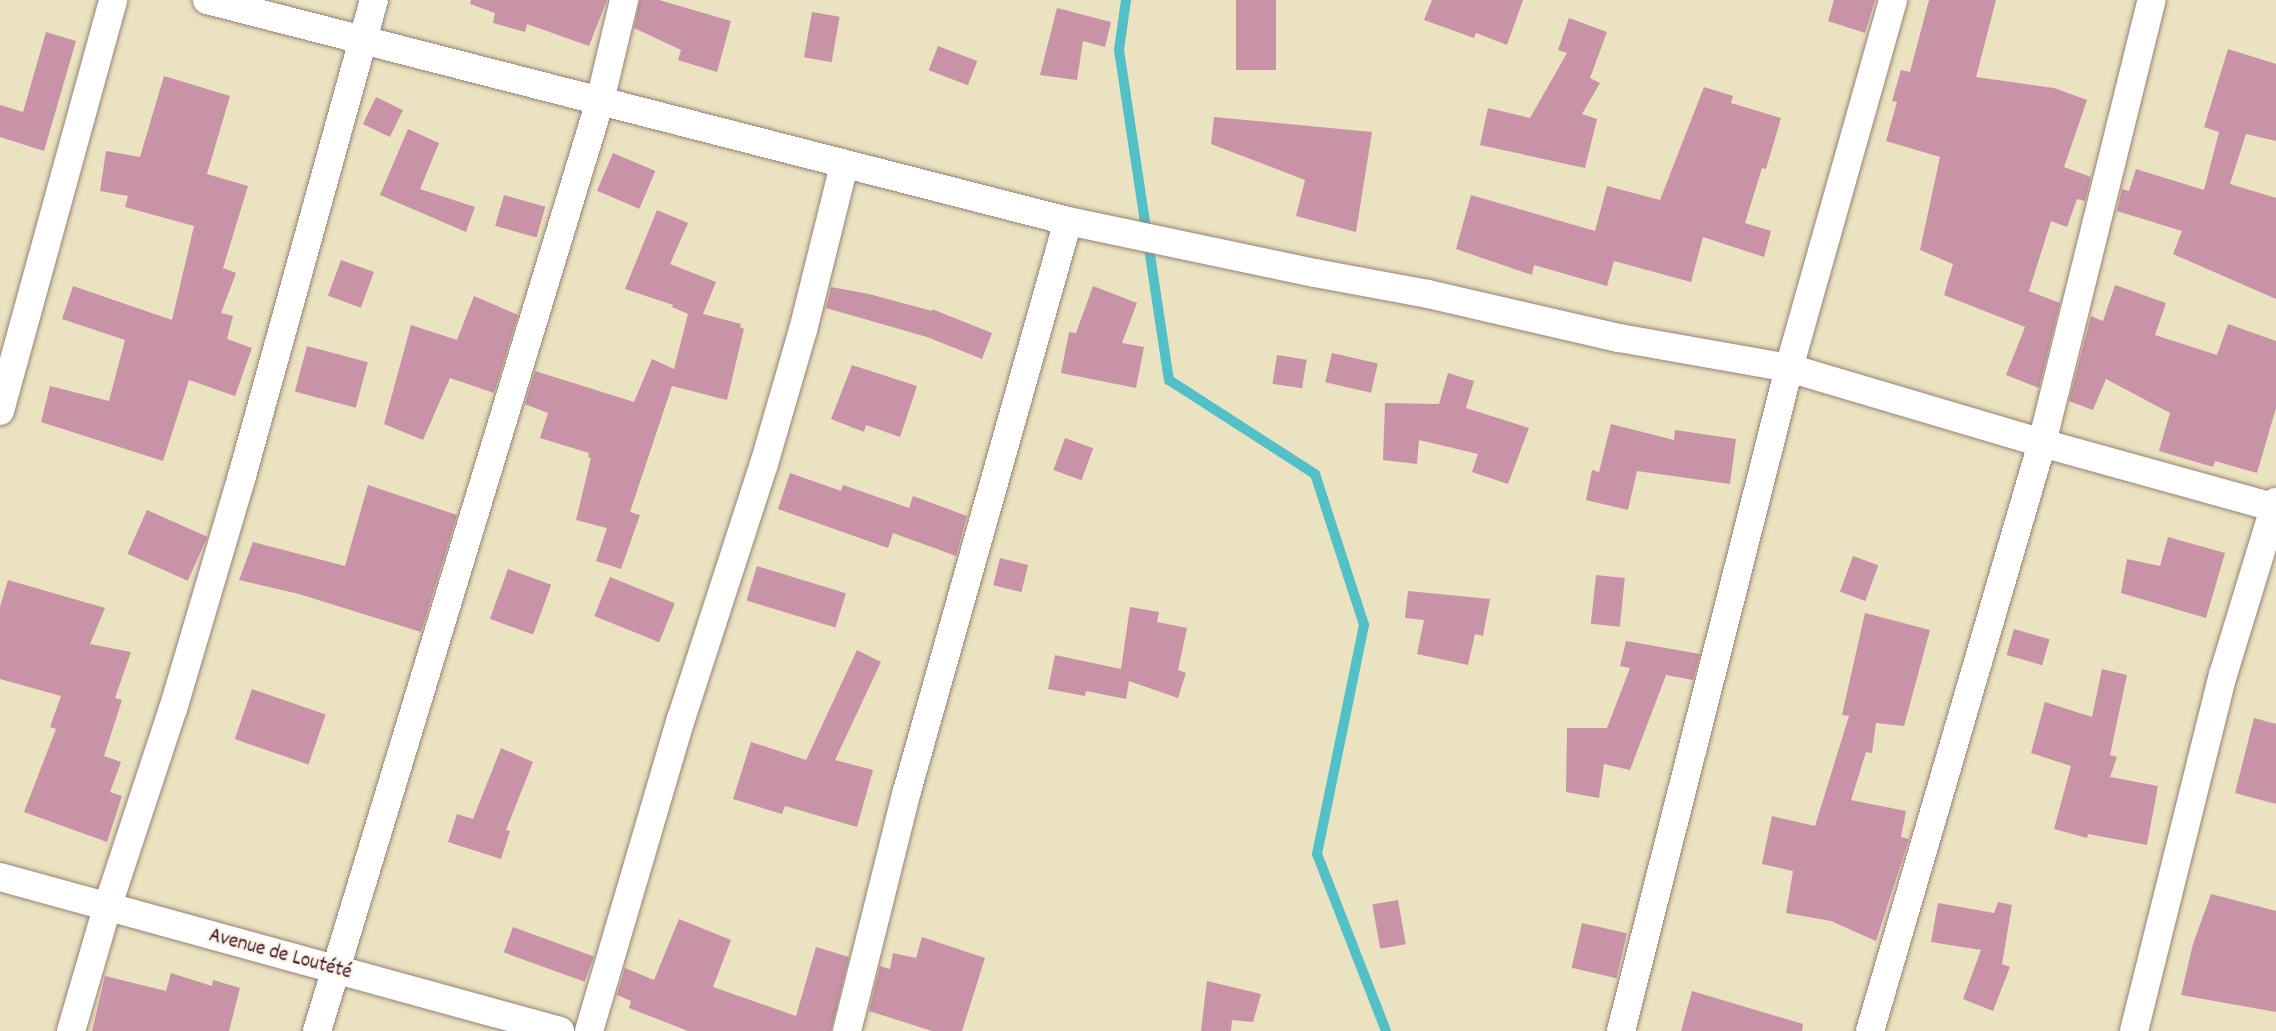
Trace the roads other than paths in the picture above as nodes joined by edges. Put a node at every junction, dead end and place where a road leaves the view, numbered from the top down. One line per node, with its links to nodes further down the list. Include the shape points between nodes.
1 (113, 0): 12 (street)
2 (207, 0): 7 (street)
3 (374, 0): 7 (street)
4 (624, 0): 8 (street)
5 (1893, 0): 11 (street)
6 (2152, 0): 13 (street)
7 (362, 41): 8 (street); 16 (street, via 242,476 173,709)
8 (600, 101): 9 (street); 17 (street)
9 (844, 165): 10 (street, via 957,190); 21 (street, via 764,464 681,719)
10 (1068, 221): 11 (street, via 1428,294 1619,338); 22 (street, via 910,780)
11 (1790, 368): 13 (street); 23 (street)
12 (0, 411)
13 (2042, 443): 14 (street); 24 (street)
14 (2275, 506): 25 (street, via 2223,675)
15 (0, 877): 16 (street, Avenue de Loutété)
16 (106, 908): 17 (street, Avenue de Loutété); 18 (street)
17 (334, 970): 19 (street); 20 (street, Avenue de Loutété)
18 (71, 1031)
19 (317, 1031)
20 (560, 1031)
21 (589, 1031)
22 (847, 1031)
23 (1621, 1031)
24 (1870, 1031)
25 (2134, 1031)

